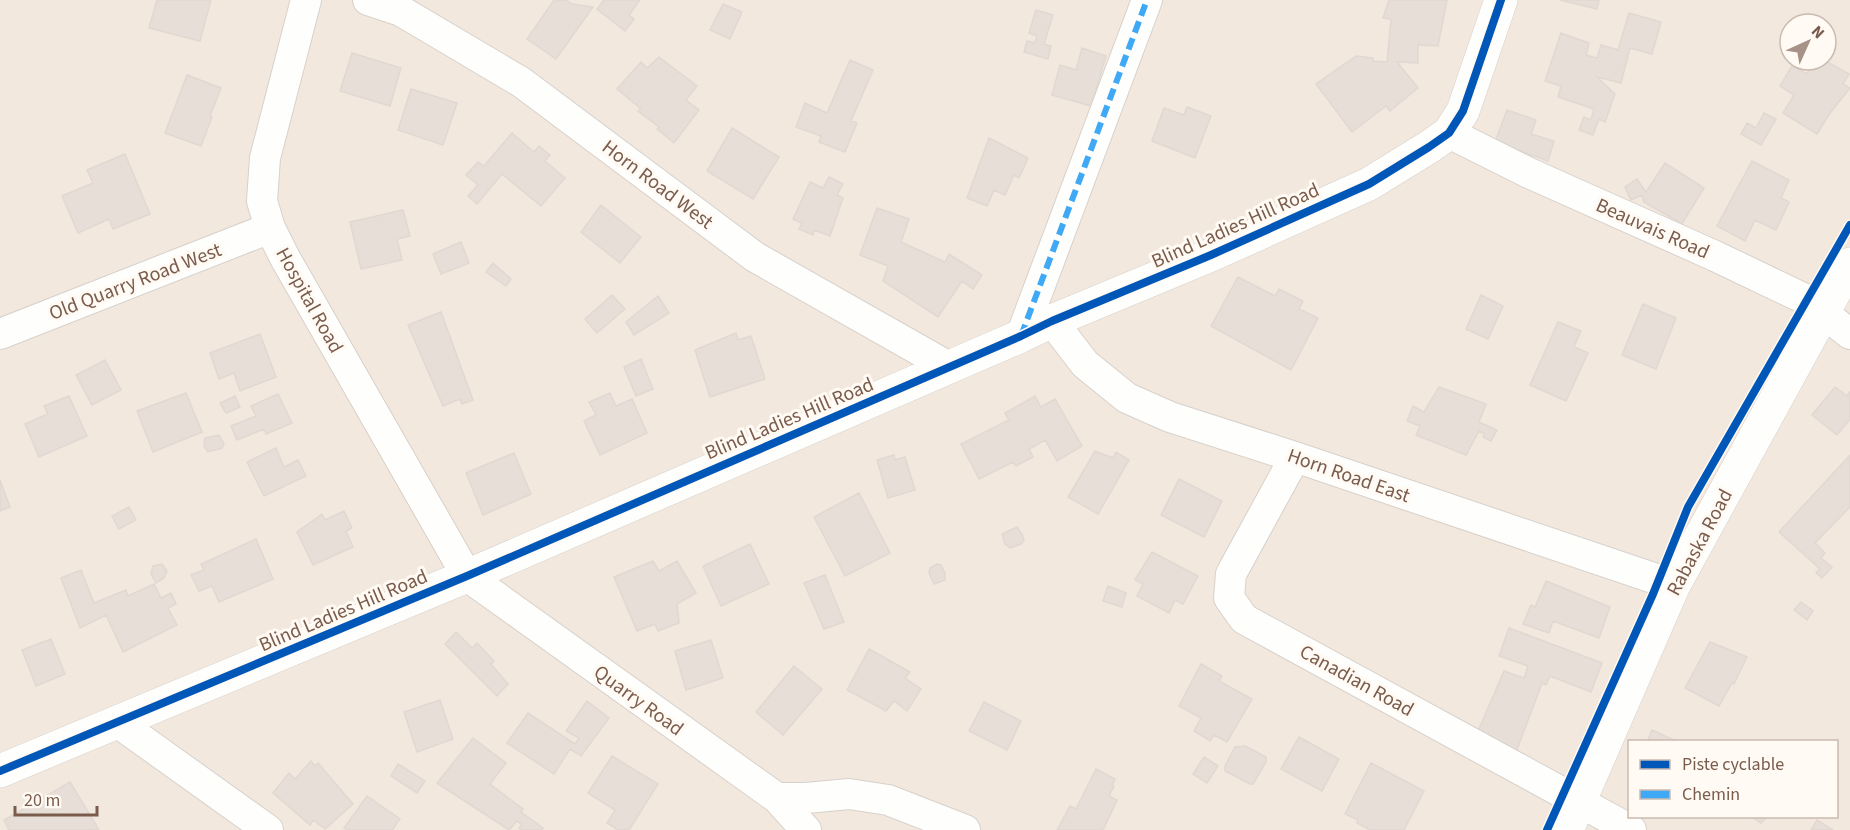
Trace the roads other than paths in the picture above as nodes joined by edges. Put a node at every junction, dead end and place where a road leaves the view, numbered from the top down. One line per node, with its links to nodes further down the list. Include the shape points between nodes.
1 (306, 0): 6 (street, Hospital Road, via 265,158 262,201)
2 (369, 0): 13 (street, Horn Road West, via 401,11 521,82 754,257)
3 (1147, 0): 12 (street)
4 (1501, 0): 5 (street, Blind Ladies Hill Road, via 1472,88)
5 (1449, 133): 8 (street, Beauvais Road, via 1528,173 1716,256); 9 (street, Blind Ladies Hill Road, via 1369,184)
6 (270, 228): 10 (street, Old Quarry Road West); 15 (street, Hospital Road)
7 (1850, 264): 8 (street, Rabaska Road)
8 (1823, 311): 11 (street, Beauvais Road); 16 (street, Rabaska Road)
9 (1052, 321): 12 (street, Blind Ladies Hill Road); 14 (street, Horn Road East, via 1085,364 1127,398 1170,417)
10 (0, 334)
11 (1850, 334)
12 (1021, 336): 13 (street, Blind Ladies Hill Road)
13 (949, 367): 15 (street, Blind Ladies Hill Road)
14 (1295, 457): 16 (street, Horn Road East); 20 (street, Canadian Road, via 1231,574 1229,598 1244,619)
15 (467, 576): 17 (street, Blind Ladies Hill Road); 19 (street, Quarry Road)
16 (1674, 585): 20 (street, Rabaska Road)
17 (117, 722): 18 (street, Blind Ladies Hill Road); 21 (street)
18 (0, 771)
19 (777, 798): 22 (street, Quarry Road); 23 (street, via 849,794 878,798)
20 (1578, 800): 24 (street, Rabaska Road); 25 (street, Canadian Road)
21 (268, 830)
22 (806, 830)
23 (965, 830)
24 (1566, 830)
25 (1631, 830)

